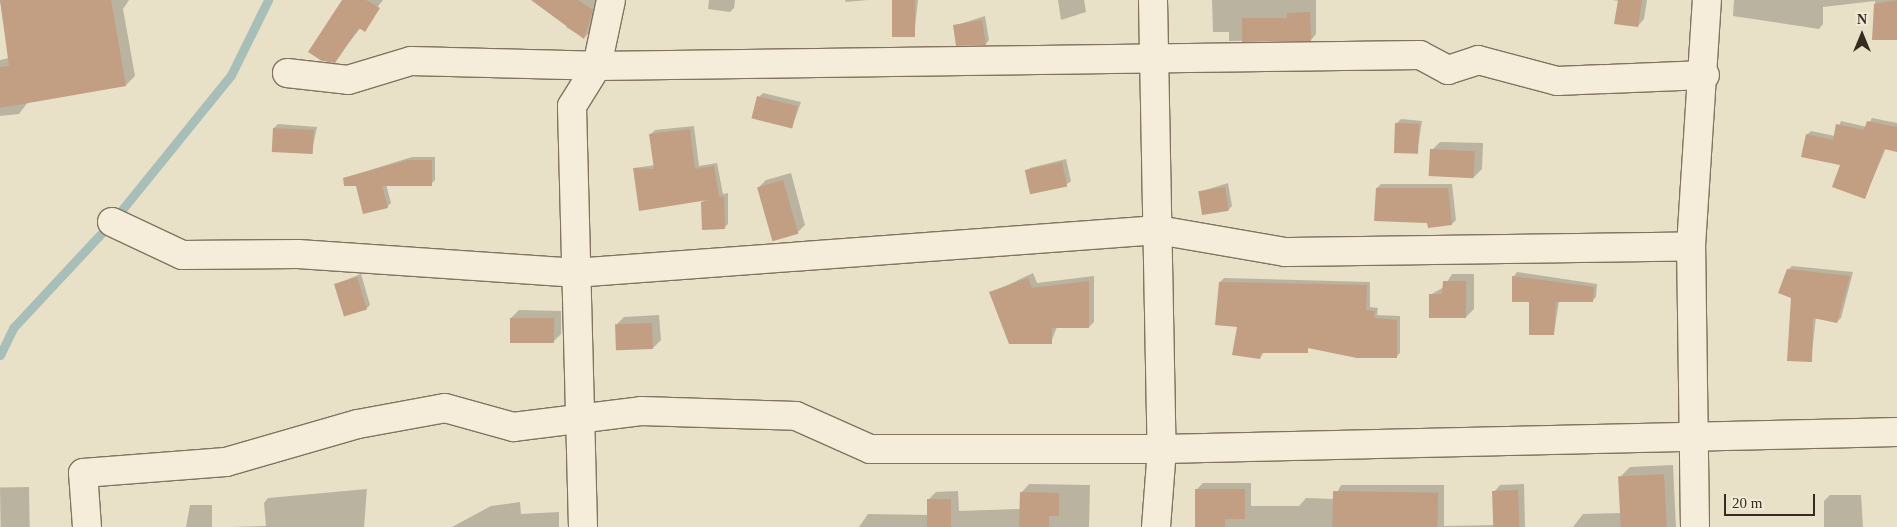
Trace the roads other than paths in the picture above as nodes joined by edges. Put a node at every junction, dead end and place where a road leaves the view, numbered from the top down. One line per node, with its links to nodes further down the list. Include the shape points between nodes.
1 (611, 0): 5 (street)
2 (1153, 0): 4 (street)
3 (1707, 0): 7 (street)
4 (1154, 61): 5 (street); 7 (street, via 1420,55 1448,70 1478,60 1557,81); 9 (street)
5 (598, 66): 6 (street, via 410,61 348,80); 11 (street, via 572,106)
6 (287, 73)
7 (1705, 75): 10 (street)
8 (112, 222): 11 (street, via 182,255 298,254)
9 (1158, 230): 10 (street, via 1285,252); 11 (street); 15 (street)
10 (1691, 246): 14 (street)
11 (574, 273): 12 (street)
12 (583, 421): 15 (street, via 641,411 724,411 796,416 870,449); 16 (street, via 513,427 445,408 358,424 226,462 83,473); 17 (street)
13 (1897, 432): 14 (street)
14 (1693, 434): 15 (street); 19 (street)
15 (1162, 449): 18 (street)
16 (87, 527)
17 (582, 527)
18 (1156, 527)
19 (1695, 527)

